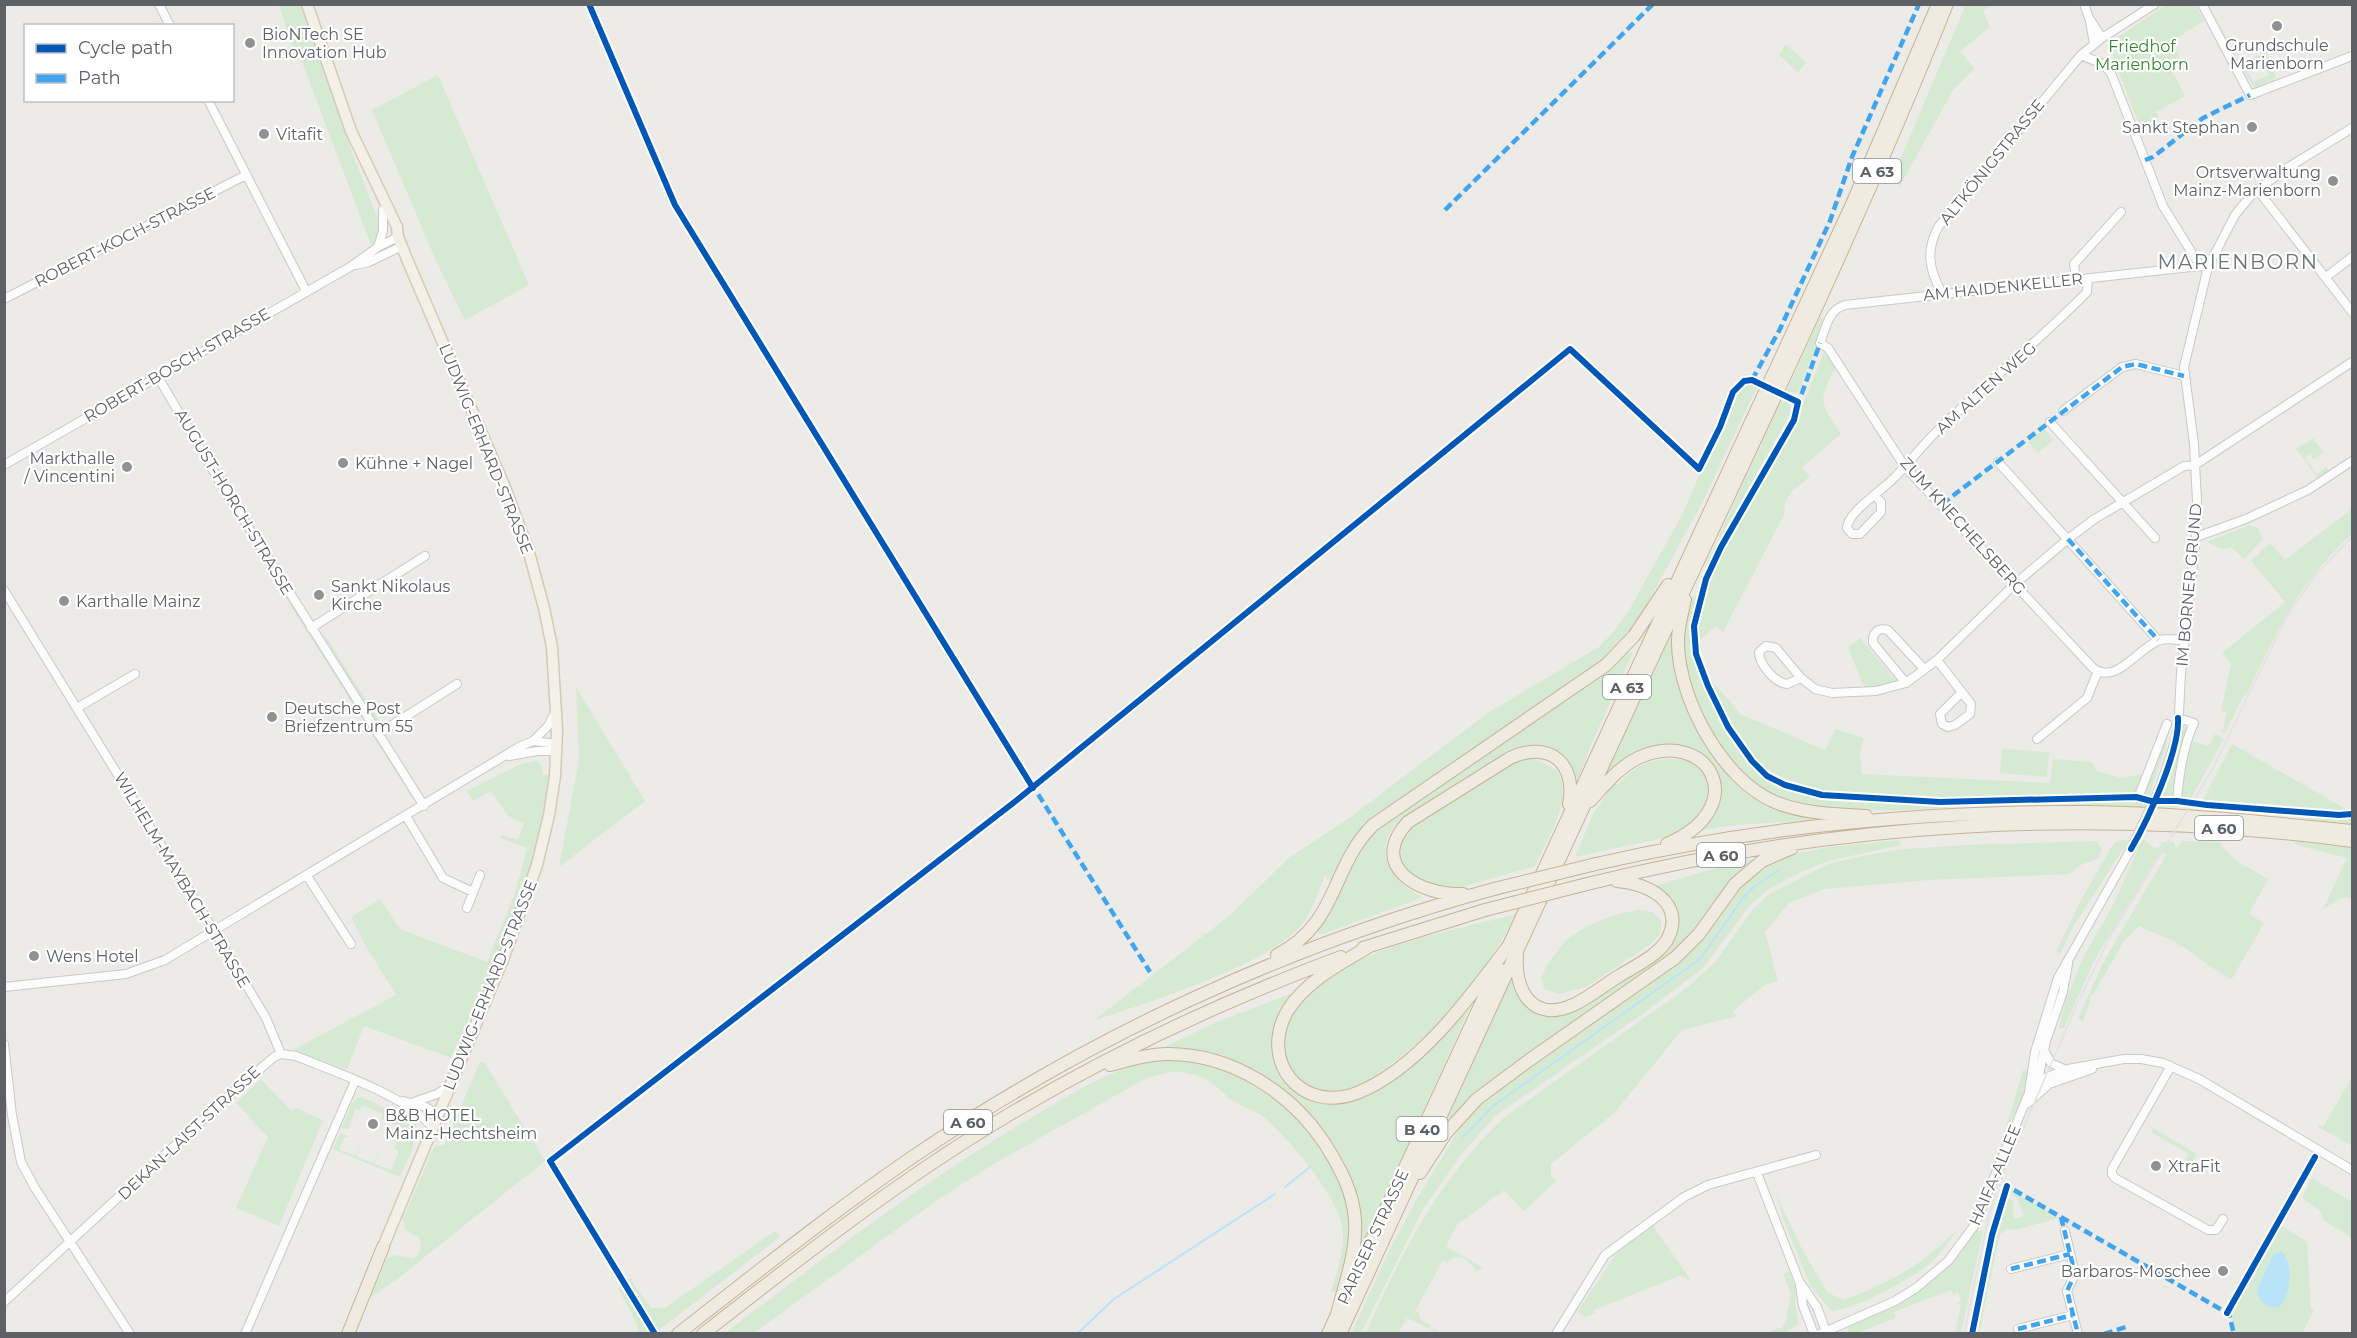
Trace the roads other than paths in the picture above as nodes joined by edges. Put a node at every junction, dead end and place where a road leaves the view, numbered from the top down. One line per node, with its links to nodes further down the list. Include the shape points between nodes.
1 (159, 4): 9 (street)
2 (307, 4): 16 (main road, LUDWIG-ERHARD-STRASSE, via 340,103)
3 (1938, 4): 50 (highway, A 63)
4 (1947, 4): 50 (highway, A 63, via 1860,210)
5 (2084, 4): 8 (street)
6 (2155, 4): 10 (street, ALTKÖNIGSTRASSE)
7 (2202, 4): 13 (street, via 2250,95)
8 (2089, 18): 10 (street); 11 (street)
9 (169, 24)
10 (2102, 38): 11 (street, ALTKÖNIGSTRASSE)
11 (2094, 44): 12 (street, ALTKÖNIGSTRASSE)
12 (2081, 55): 25 (street, via 2103,63 2111,73 2163,206); 30 (street, ALTKÖNIGSTRASSE, via 1935,232 1930,264)
13 (2352, 56)
14 (209, 102): 17 (street)
15 (2352, 128): 18 (street, IM BORNER GRUND)
16 (370, 172): 19 (main road, LUDWIG-ERHARD-STRASSE); 21 (main road, LUDWIG-ERHARD-STRASSE, via 381,189)
17 (246, 175): 29 (street); 31 (street, ROBERT-KOCH-STRASSE)
18 (2257, 189): 25 (street, IM BORNER GRUND, via 2235,215); 26 (street)
19 (383, 210): 21 (main road, LUDWIG-ERHARD-STRASSE); 22 (street)
20 (2121, 212): 28 (street, via 2074,264)
21 (400, 242): 22 (street, ROBERT-BOSCH-STRASSE); 24 (street, ROBERT-BOSCH-STRASSE, via 369,262); 65 (main road, LUDWIG-ERHARD-STRASSE, via 528,549 548,627)
22 (378, 247): 24 (street, ROBERT-BOSCH-STRASSE)
23 (2352, 257): 26 (street)
24 (350, 267): 29 (street, ROBERT-BOSCH-STRASSE)
25 (2204, 267): 27 (street, AM HAIDENKELLER); 36 (street, IM BORNER GRUND)
26 (2326, 277): 32 (street)
27 (2088, 278): 28 (street, AM HAIDENKELLER); 43 (street, AM ALTEN WEG, via 2087,292 1936,433)
28 (2076, 279): 30 (street, AM HAIDENKELLER)
29 (306, 291): 35 (street, ROBERT-BOSCH-STRASSE)
30 (1942, 293): 33 (street, AM HAIDENKELLER, via 1838,307)
31 (4, 299)
32 (2352, 312)
33 (1820, 343): 43 (street, ZUM KNECHELSBERG, via 1828,348)
34 (2352, 362): 42 (street)
35 (158, 376): 41 (street, ROBERT-BOSCH-STRASSE); 53 (street, AUGUST-HORCH-STRASSE)
36 (2184, 376): 37 (street, via 2136,364 2122,367); 42 (street, IM BORNER GRUND)
37 (2063, 411)
38 (2050, 422): 45 (street)
39 (2352, 461): 46 (street, via 2308,490)
40 (1998, 462): 48 (street)
41 (4, 465)
42 (2195, 465): 45 (street, via 2184,466); 46 (street, IM BORNER GRUND)
43 (1905, 467): 44 (street, AM ALTEN WEG); 51 (street, ZUM KNECHELSBERG)
44 (1874, 495): 44 (street, AM ALTEN WEG, via 1849,520 1847,528 1852,534 1860,534 1881,512 1881,502)
45 (2124, 503): 47 (street); 48 (street)
46 (2196, 537): 55 (street, IM BORNER GRUND)
47 (2155, 538)
48 (2068, 539): 51 (street); 54 (street)
49 (425, 556): 53 (street)
50 (1693, 559): 74 (highway, A 63); 76 (highway, via 1679,625 1679,660 1696,710 1726,764 1743,782 1776,802 1817,812); 77 (highway, A 63); 94 (highway, via 1634,636 1606,665 1379,819 1352,851 1327,907 1310,931 1282,952)
51 (2015, 584): 56 (street); 58 (street, ZUM KNECHELSBERG)
52 (4, 590): 64 (street, WILHELM-MAYBACH-STRASSE)
53 (311, 628): 68 (street, AUGUST-HORCH-STRASSE)
54 (2158, 640): 55 (street); 58 (street, via 2120,668)
55 (2186, 641): 66 (street, IM BORNER GRUND)
56 (1937, 660): 57 (street); 63 (street)
57 (1924, 669): 61 (street); 61 (street, via 1888,630 1878,630 1873,643)
58 (2098, 671): 69 (street, via 2087,698)
59 (135, 674): 64 (street)
60 (1801, 678): 60 (street, via 1776,648 1761,649 1760,660 1778,681 1787,684); 61 (street, via 1815,689 1832,693 1876,691)
61 (1906, 683)
62 (457, 684): 68 (street)
63 (1962, 692)
64 (77, 708): 88 (street, WILHELM-MAYBACH-STRASSE)
65 (557, 708): 70 (street, via 548,726); 71 (main road, LUDWIG-ERHARD-STRASSE)
66 (2178, 718): 67 (street, via 2194,723 2177,801 2138,798); 92 (street, IM BORNER GRUND, bridge, via 2178,733 2159,790)
67 (2167, 724)
68 (378, 734): 73 (street, AUGUST-HORCH-STRASSE)
69 (2037, 739)
70 (533, 741): 71 (street); 72 (street)
71 (556, 748): 72 (street); 106 (main road, LUDWIG-ERHARD-STRASSE, via 549,815 537,865 515,931)
72 (501, 760): 73 (street)
73 (424, 806): 75 (street)
74 (1583, 808): 81 (highway, via 1618,772 1638,758 1671,752 1699,759 1710,770 1716,788 1711,809 1694,830); 90 (highway, A 63)
75 (406, 816): 83 (street); 85 (street, via 443,878)
76 (1897, 819): 78 (highway, A 60, via 2087,812 2238,819); 81 (highway, A 60, via 1750,834)
77 (1566, 820): 86 (highway, via 1571,788 1568,773 1564,765 1539,750 1510,758 1408,822 1398,834 1394,849 1404,877 1440,894); 90 (highway, A 63)
78 (2352, 831)
79 (1849, 836): 80 (highway, A 60, via 2085,823 2239,829); 84 (highway, A 60, via 1754,848); 115 (highway, via 1784,850 1750,870 1719,904 1692,943 1675,958 1477,1099 1446,1133)
80 (2352, 841)
81 (1649, 852): 86 (highway, A 60, bridge)
82 (480, 875): 85 (street)
83 (307, 876): 88 (street); 89 (street)
84 (1591, 883): 90 (highway, via 1625,881 1662,897 1672,911 1664,945 1574,1005 1556,1010 1537,1006 1520,988); 91 (highway, A 60, bridge, via 1485,910)
85 (473, 892): 87 (street)
86 (1476, 894): 94 (highway, A 60, via 1334,939)
87 (467, 908)
88 (214, 931): 93 (street, via 165,960 126,974); 97 (street, WILHELM-MAYBACH-STRASSE, via 266,1018)
89 (351, 944)
90 (1513, 945): 91 (highway, via 1441,1029 1390,1074 1354,1094 1316,1095 1296,1084 1280,1064 1277,1046 1281,1027 1306,989); 115 (highway, A 63); 124 (highway, PARISER STRASSE / B 40)
91 (1370, 946): 102 (highway, A 60, via 1204,1012)
92 (2069, 961): 96 (street); 98 (street, via 2053,989)
93 (4, 987)
94 (1211, 990): 131 (highway, A 60, via 1060,1066 958,1128 831,1215)
95 (4, 1044): 118 (street, via 21,1162)
96 (2044, 1051): 101 (street, via 2051,1063); 103 (street)
97 (281, 1054): 104 (street, via 296,1056); 118 (street, DEKAN-LAIST-STRASSE, via 269,1059)
98 (2033, 1061): 103 (street); 107 (street)
99 (2106, 1062): 100 (street, HAIFA-ALLEE, via 2142,1059); 101 (street, HAIFA-ALLEE); 105 (street, HAIFA-ALLEE)
100 (2171, 1066): 113 (street, HAIFA-ALLEE); 116 (street, via 2112,1174 2208,1230 2216,1230)
101 (2066, 1070): 103 (street, HAIFA-ALLEE)
102 (1072, 1079): 124 (highway, via 1148,1055 1183,1055 1228,1066 1286,1100 1320,1137 1352,1197 1356,1238); 132 (highway, A 60, via 1006,1116 904,1184)
103 (2041, 1079): 105 (street); 107 (street)
104 (355, 1081): 108 (street); 129 (street)
105 (2056, 1081): 107 (street, HAIFA-ALLEE)
106 (451, 1085): 109 (street); 110 (main road, LUDWIG-ERHARD-STRASSE)
107 (2030, 1096): 127 (street, HAIFA-ALLEE, via 1974,1226 1948,1261 1895,1301)
108 (400, 1100): 109 (street); 111 (street)
109 (414, 1102): 110 (street)
110 (438, 1115): 111 (main road, LUDWIG-ERHARD-STRASSE)
111 (433, 1128): 119 (main road, LUDWIG-ERHARD-STRASSE)
112 (1816, 1155): 114 (street)
113 (2352, 1170)
114 (1757, 1173): 122 (street); 135 (street, via 1694,1190 1615,1245 1597,1265)
115 (1400, 1201): 134 (highway, PARISER STRASSE)
116 (2223, 1219)
117 (2064, 1231): 120 (street)
118 (70, 1242): 123 (street, DEKAN-LAIST-STRASSE); 128 (street)
119 (383, 1248): 130 (highway, via 355,1312)
120 (2070, 1254): 121 (street); 125 (street, via 2075,1274 2067,1291)
121 (2011, 1269)
122 (1799, 1281): 127 (street, via 1818,1307); 136 (street)
123 (4, 1302)
124 (1337, 1314): 133 (highway, PARISER STRASSE / B 40)
125 (2073, 1315): 126 (street); 137 (street)
126 (2018, 1329)
127 (1824, 1333)
128 (130, 1334)
129 (245, 1334)
130 (350, 1334)
131 (678, 1334)
132 (703, 1334)
133 (1328, 1334)
134 (1340, 1334)
135 (1556, 1334)
136 (1814, 1334)
137 (2078, 1334)

